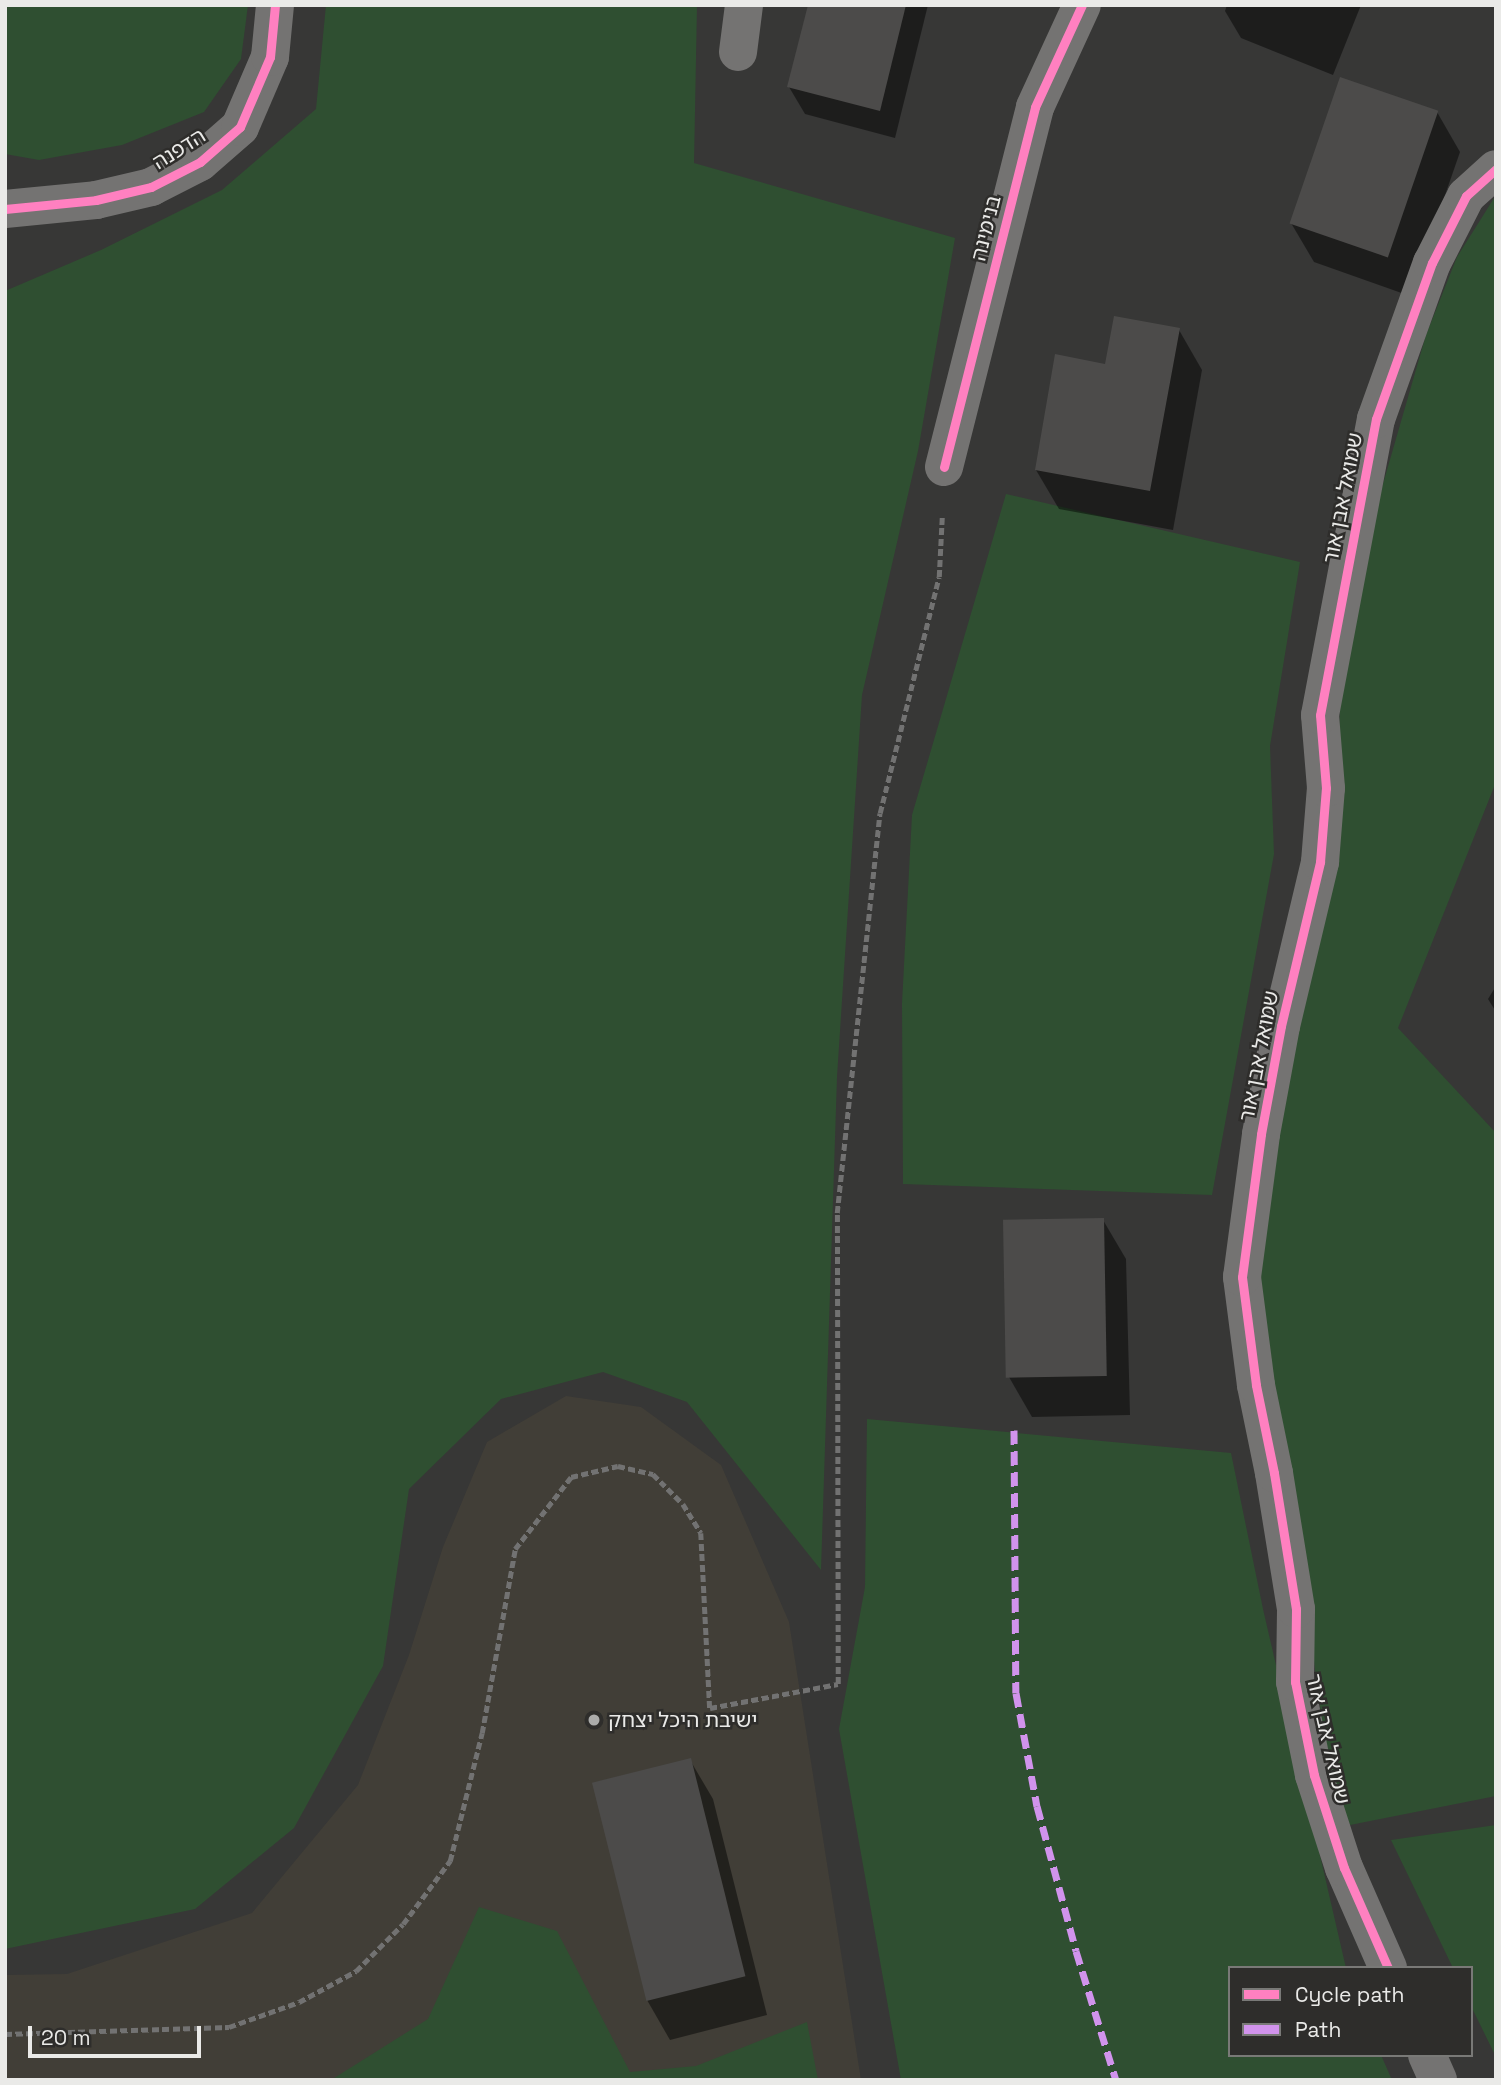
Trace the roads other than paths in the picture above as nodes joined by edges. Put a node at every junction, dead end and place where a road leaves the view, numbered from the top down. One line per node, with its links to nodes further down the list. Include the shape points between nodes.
1 (275, 5): 6 (street, הדפנה, via 270,57 240,127 200,162 151,187 96,200)
2 (744, 5): 4 (street)
3 (1082, 5): 7 (street, בנימינה, via 1035,107)
4 (738, 52)
5 (1496, 169): 8 (street, שמואל אבן אור, via 1466,196 1432,263 1376,419 1320,715 1326,788 1320,862 1281,1026 1242,1277 1256,1385 1296,1609 1294,1682 1314,1775 1345,1868)
6 (5, 209)
7 (944, 467)
8 (1387, 1966)
9 (1428, 2057): 10 (street)
10 (1438, 2080)

